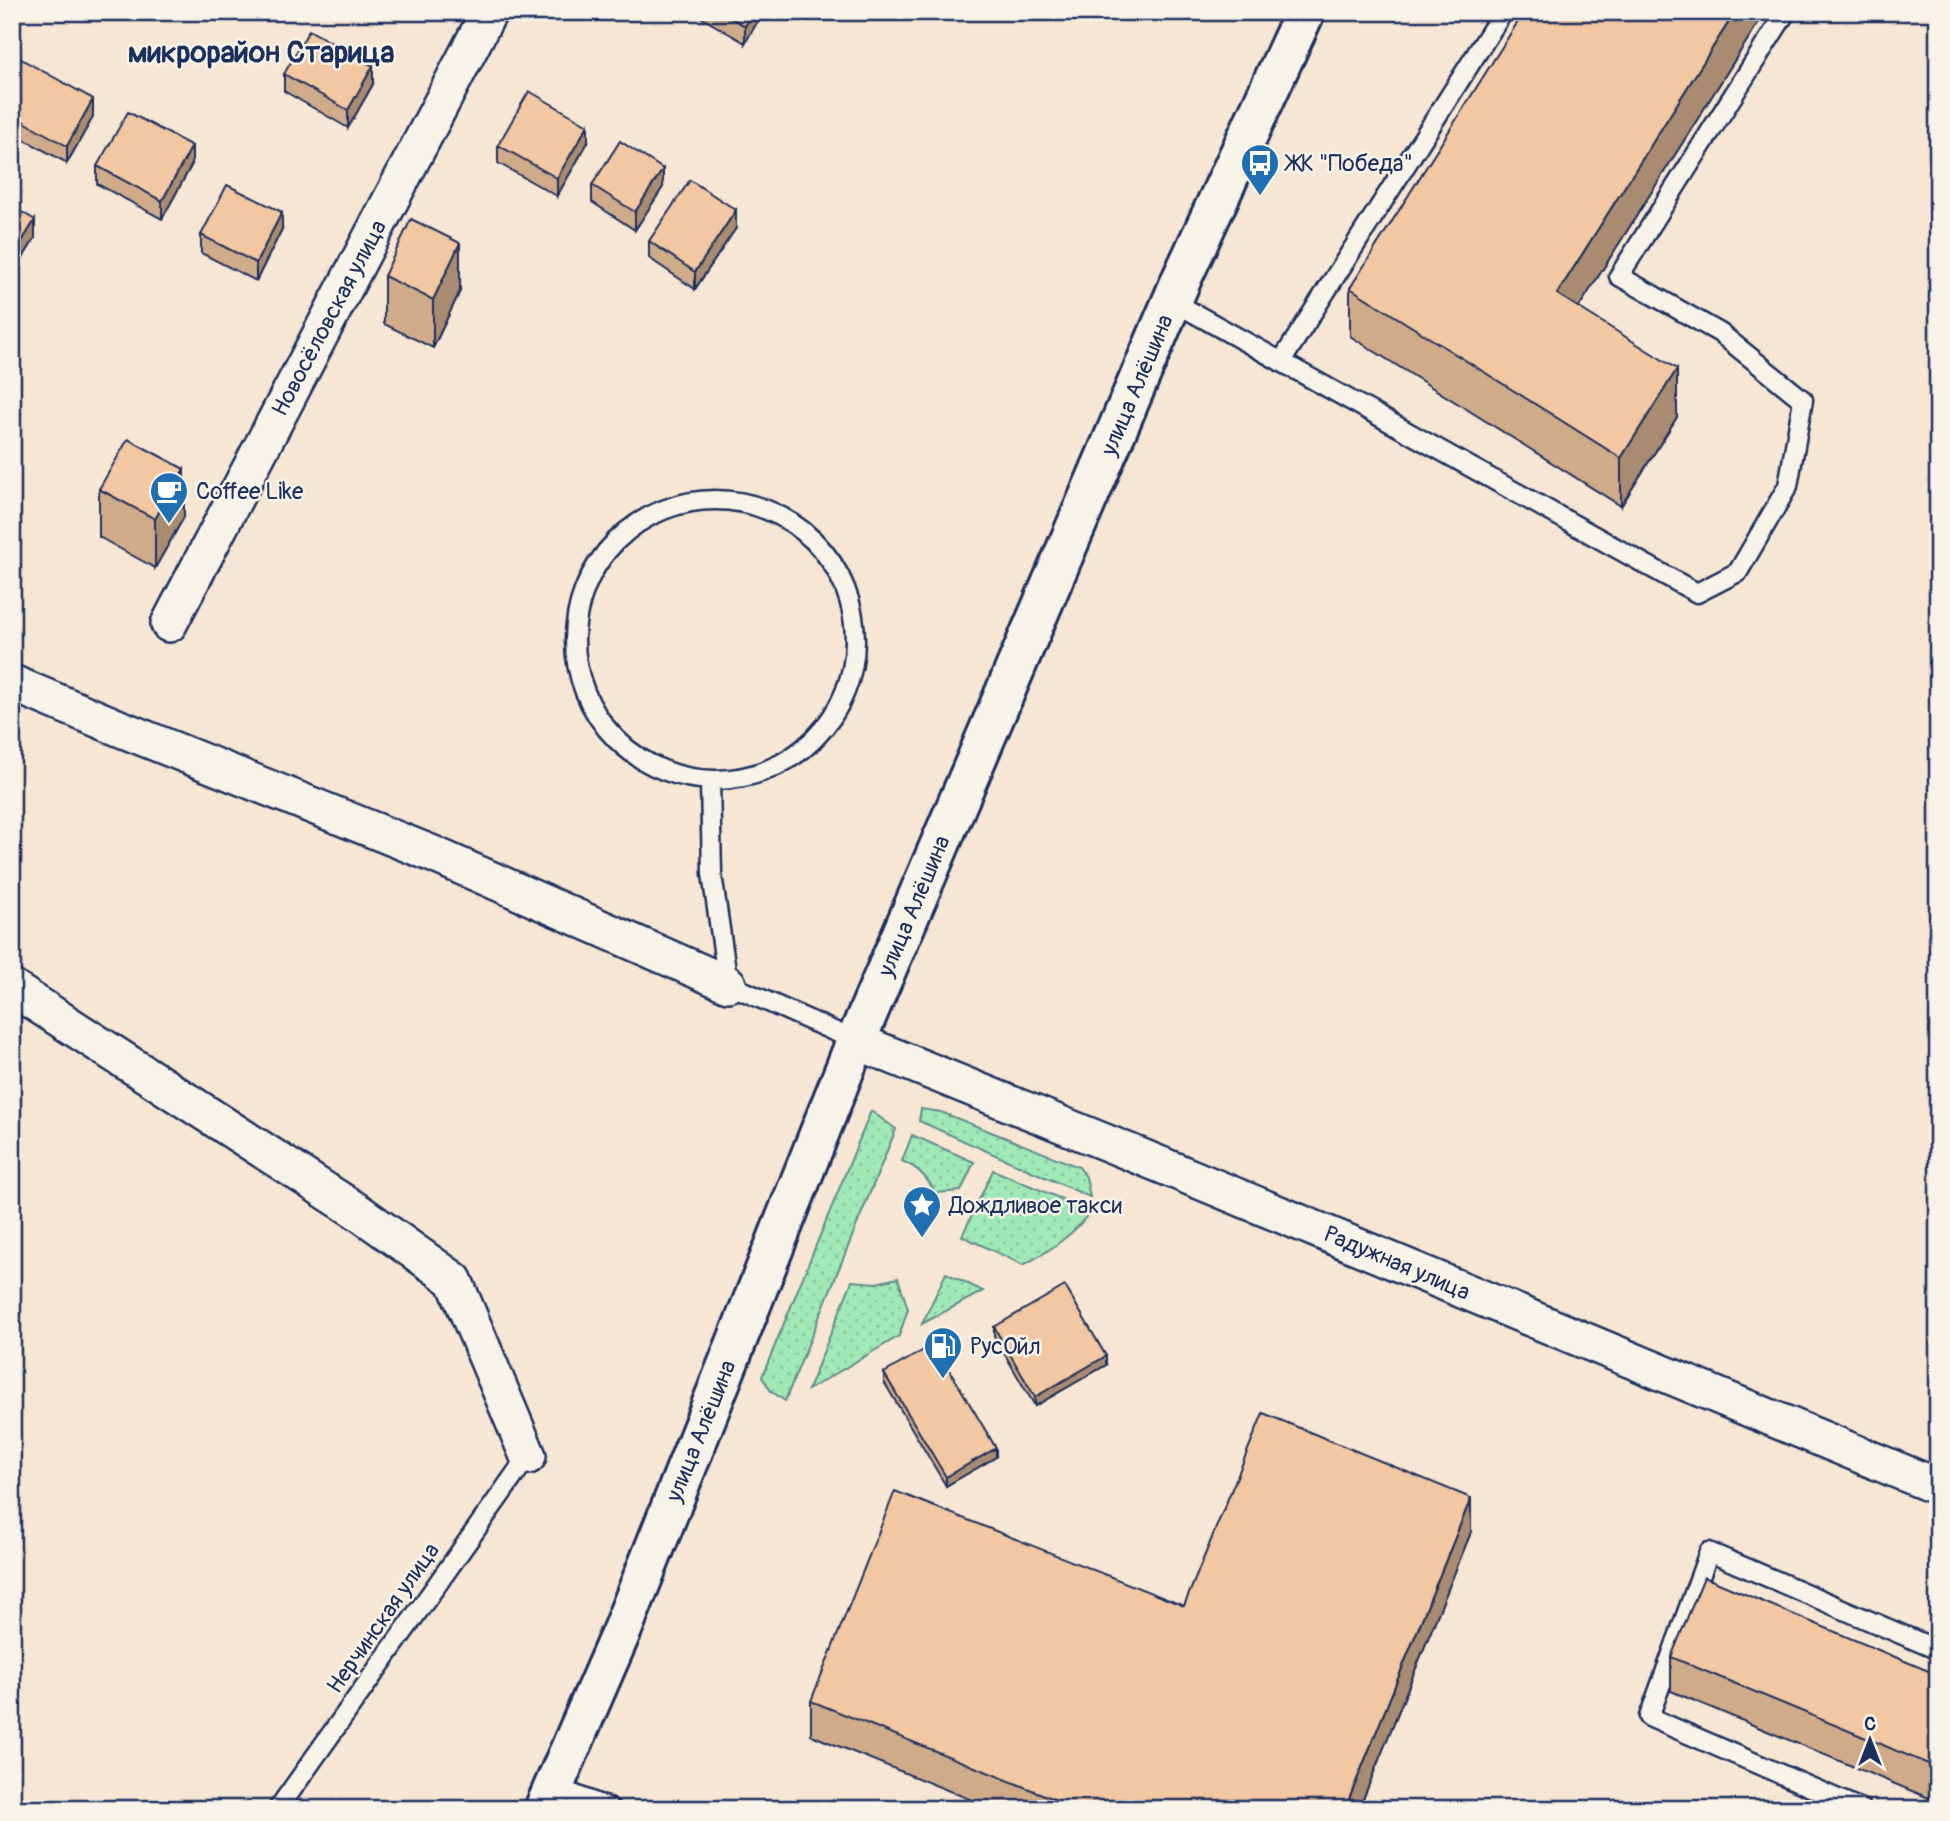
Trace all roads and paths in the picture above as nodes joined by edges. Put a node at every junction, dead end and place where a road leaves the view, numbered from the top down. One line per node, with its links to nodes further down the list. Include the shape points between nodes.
1 (489, 12): 7 (street, Новосёловская улица)
2 (1306, 12): 5 (street, улица Алёшина)
3 (1503, 12): 6 (lane)
4 (1786, 12): 6 (lane, via 1619,275 1720,333 1803,400 1788,486 1738,572 1697,593)
5 (1172, 301): 6 (lane); 12 (street, улица Алёшина)
6 (1281, 362)
7 (169, 624)
8 (12, 682): 10 (street, via 433,854)
9 (710, 781): 9 (lane, via 758,774 802,752 835,716 854,658 855,622 841,575 811,536 770,510 722,499 678,505 637,523 604,552 583,591 574,634 579,678 598,718 628,751 666,772); 10 (lane, via 712,874)
10 (728, 984): 12 (lane)
11 (12, 988): 13 (street, via 360,1213 454,1280)
12 (856, 1041): 14 (street, Радужная улица); 16 (street, улица Алёшина, via 622,1630)
13 (528, 1456): 17 (lane, Нерчинская улица)
14 (1938, 1488)
15 (1938, 1650): 19 (lane, via 1709,1552 1649,1717)
16 (548, 1797): 18 (lane)
17 (278, 1809)
18 (611, 1809)
19 (1861, 1809)

